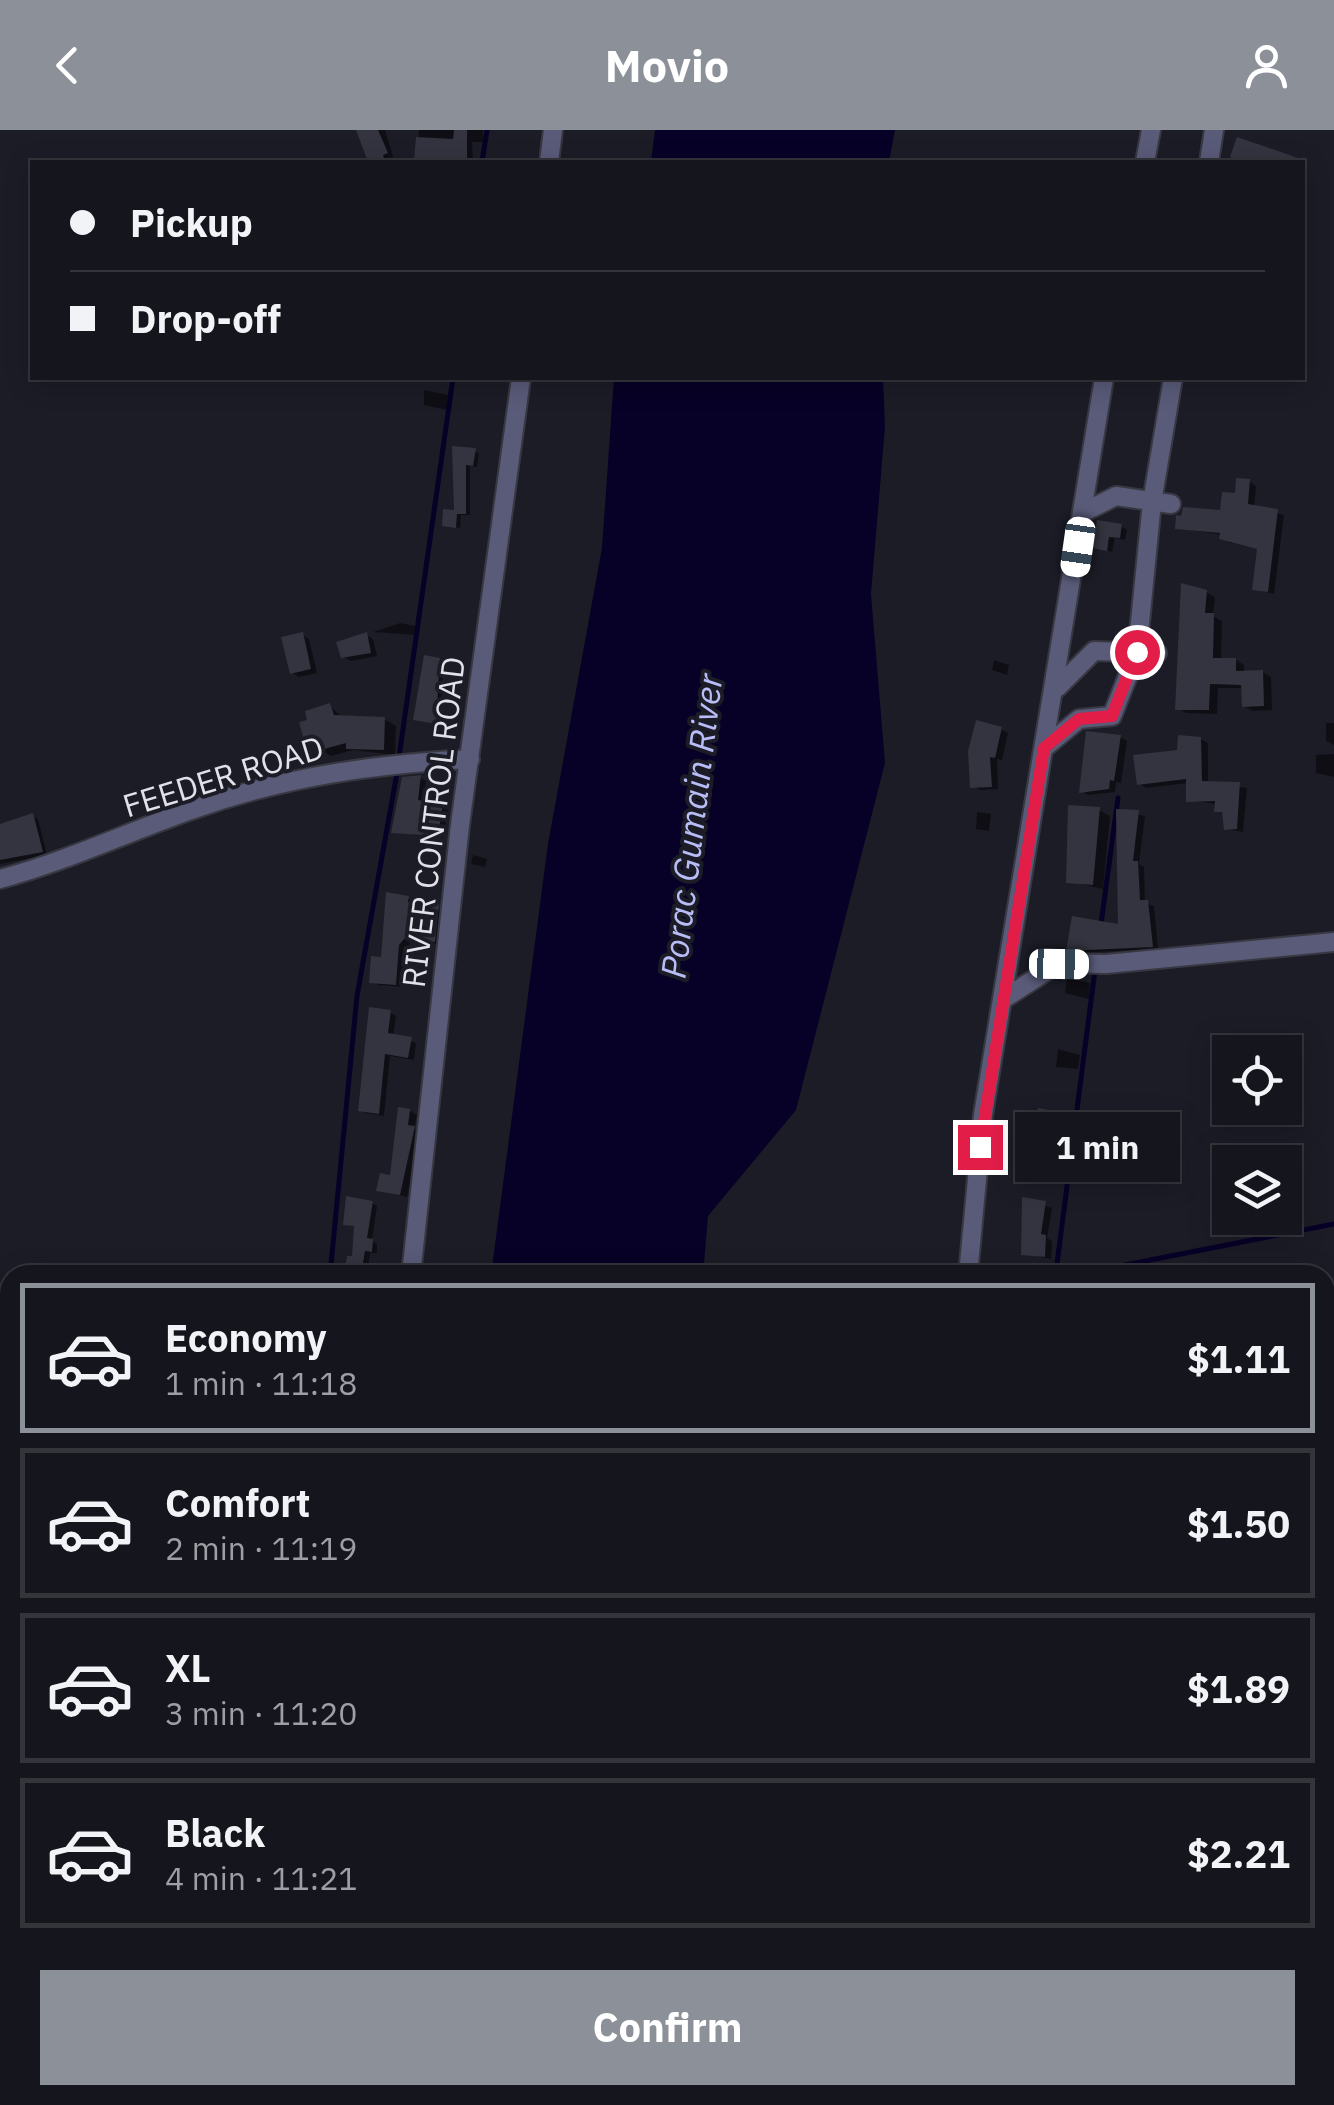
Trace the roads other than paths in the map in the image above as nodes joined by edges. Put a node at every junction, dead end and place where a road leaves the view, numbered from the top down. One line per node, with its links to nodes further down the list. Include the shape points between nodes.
1 (554, 130): 4 (street)
2 (1151, 130): 5 (street)
3 (1214, 130): 6 (street)
4 (549, 160)
5 (1144, 160)
6 (1209, 160)
7 (521, 380): 17 (street, RIVER CONTROL ROAD)
8 (1104, 380): 12 (street)
9 (1174, 380): 10 (street)
10 (1152, 502): 11 (street); 12 (street, via 1116,496); 13 (street)
11 (1172, 504)
12 (1084, 512): 15 (street)
13 (1137, 652): 14 (street); 15 (street, via 1094,652); 16 (street, via 1112,716 1079,719)
14 (1157, 653)
15 (1056, 688): 16 (street)
16 (1044, 748): 20 (street)
17 (470, 759): 18 (street, FEEDER ROAD, via 373,764 285,782); 21 (street, RIVER CONTROL ROAD)
18 (0, 879)
19 (1334, 942): 20 (street, via 1059,964)
20 (1002, 1000): 22 (street)
21 (412, 1265)
22 (969, 1265)

